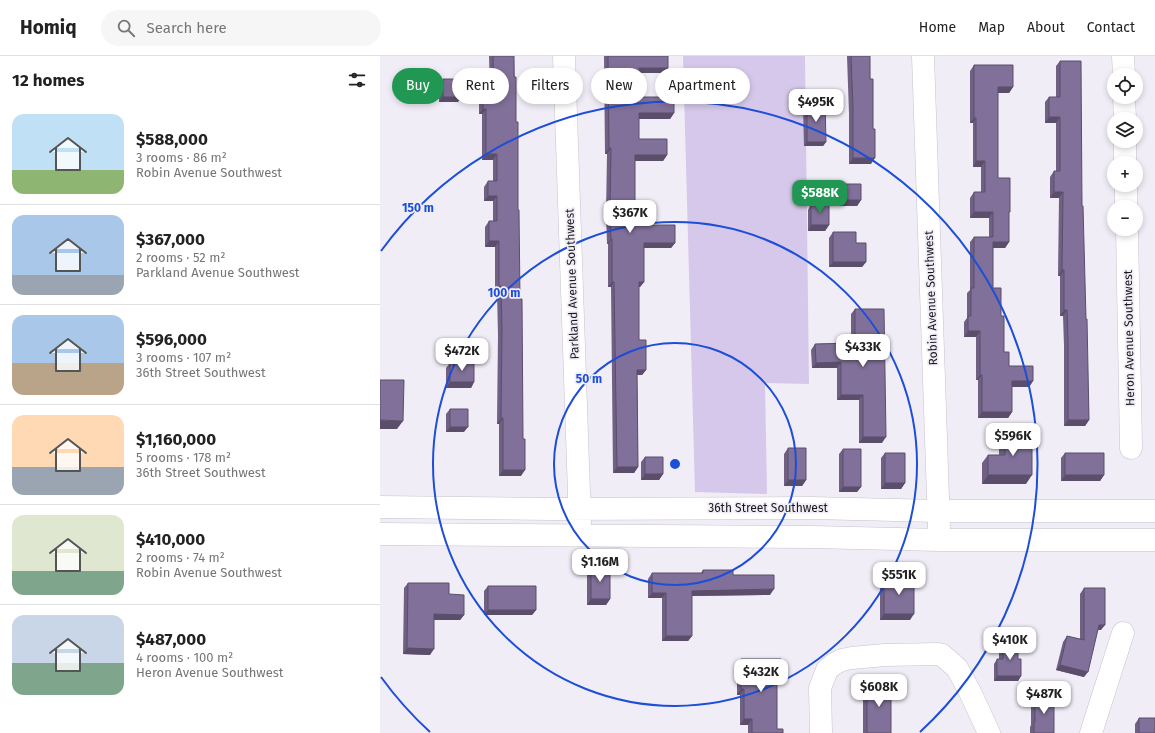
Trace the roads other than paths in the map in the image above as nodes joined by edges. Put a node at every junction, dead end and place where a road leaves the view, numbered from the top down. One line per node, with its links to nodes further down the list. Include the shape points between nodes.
1 (564, 56): 8 (street, Parkland Avenue Southwest)
2 (923, 56): 9 (street, Robin Avenue Southwest)
3 (1124, 56): 4 (street)
4 (1124, 68)
5 (1127, 236): 6 (street, Heron Avenue Southwest)
6 (1131, 448)
7 (380, 507): 8 (street, 36th Street Southwest)
8 (579, 508): 9 (street, 36th Street Southwest); 12 (street, Parkland Avenue Southwest)
9 (938, 511): 10 (street, 36th Street Southwest); 13 (street, Robin Avenue Southwest)
10 (1155, 511)
11 (380, 534): 12 (street)
12 (581, 535): 13 (street)
13 (939, 540): 14 (street)
14 (1155, 540)
15 (1123, 633): 18 (street)
16 (821, 733): 17 (street, via 820,688 826,670 834,664 842,660 885,655 938,654 957,668)
17 (989, 733)
18 (1091, 733)

